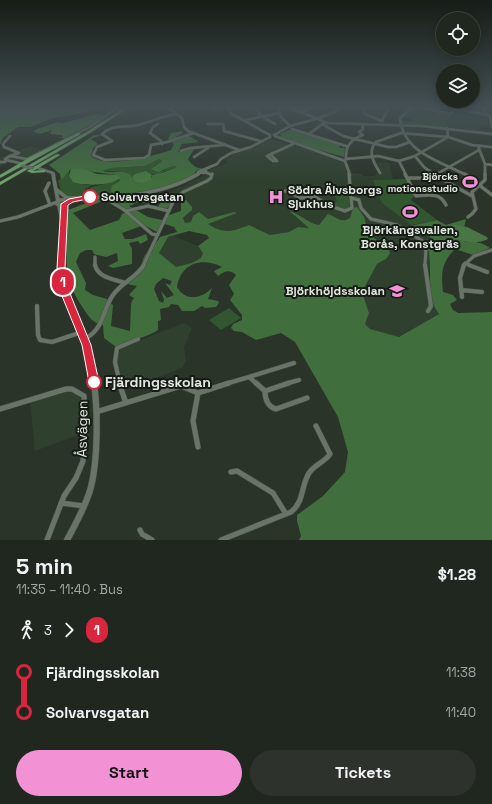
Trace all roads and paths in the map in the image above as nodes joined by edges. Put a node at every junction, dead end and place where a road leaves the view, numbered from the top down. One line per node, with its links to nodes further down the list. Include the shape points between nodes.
1 (81, 131): 44 (street, via 26,158)
2 (87, 131): 51 (highway)
3 (88, 131): 63 (highway)
4 (89, 131): 63 (highway)
5 (93, 131): 55 (highway)
6 (105, 131): 29 (street, via 102,134 112,140 97,147 93,155 105,160 142,158 149,155 151,145)
7 (151, 131): 29 (street)
8 (189, 131): 18 (street)
9 (226, 131): 27 (street)
10 (261, 131): 23 (street)
11 (284, 131): 24 (street)
12 (303, 131): 19 (street)
13 (313, 131): 19 (street)
14 (335, 131): 26 (street)
15 (360, 131): 26 (street, via 363,135)
16 (447, 131): 25 (street)
17 (471, 131): 21 (street)
18 (194, 133): 29 (street); 30 (street)
19 (310, 133): 33 (street)
20 (403, 133): 25 (street); 28 (street); 32 (street)
21 (492, 134)
22 (10, 136): 35 (street, via 3,144)
23 (270, 136): 24 (street); 27 (street)
24 (274, 136): 31 (street)
25 (448, 136): 34 (street); 42 (street)
26 (353, 139): 32 (street); 33 (street)
27 (260, 141): 39 (street)
28 (410, 142): 32 (street, via 393,150); 42 (street)
29 (162, 144)
30 (224, 144): 36 (street); 39 (street)
31 (293, 144): 43 (street); 74 (street, via 345,161)
32 (373, 144): 45 (street)
33 (346, 146): 45 (street, via 348,159)
34 (478, 146): 37 (street); 40 (street)
35 (4, 147): 38 (street); 44 (street, via 19,153)
36 (210, 147): 41 (street, via 195,147); 47 (street)
37 (492, 147)
38 (0, 148)
39 (240, 149): 56 (street)
40 (479, 150): 50 (street); 53 (street)
41 (181, 151)
42 (421, 153): 46 (street); 53 (street)
43 (271, 154): 43 (street, via 267,156 278,161)
44 (10, 156): 48 (street)
45 (372, 156): 49 (street); 58 (street)
46 (415, 156): 49 (street); 59 (street)
47 (194, 157)
48 (3, 161): 51 (street)
49 (399, 161): 61 (street)
50 (485, 164): 52 (street); 65 (street, via 485,180)
51 (20, 165): 54 (street, bridge); 60 (highway)
52 (492, 165)
53 (450, 167): 59 (street); 65 (street, via 472,178)
54 (35, 168): 55 (highway); 57 (highway)
55 (43, 168): 57 (highway); 69 (street, Åsvägen, via 54,176)
56 (205, 171): 73 (street, via 199,171 200,173 180,184 157,191); 81 (street, via 212,174 209,180 180,194)
57 (26, 173): 67 (highway)
58 (380, 173)
59 (435, 175): 62 (street)
60 (0, 178)
61 (407, 178): 62 (street); 68 (street)
62 (439, 178): 66 (street)
63 (0, 183)
64 (49, 183): 78 (street, via 45,192)
65 (479, 185): 70 (street); 72 (street, via 472,192)
66 (454, 187): 68 (street); 72 (street)
67 (0, 188)
68 (412, 190): 79 (street, via 416,196 441,197)
69 (57, 191): 73 (street, via 66,198); 75 (street, Åsvägen); 77 (street, Åsvägen)
70 (491, 194)
71 (309, 195): 71 (street, via 300,198 291,191 300,188); 74 (street, via 345,211 352,208)
72 (472, 196): 82 (street, via 476,210)
73 (86, 198): 75 (street)
74 (352, 198): 95 (street, via 359,200 361,208 371,219 397,225 424,242 424,272 432,308)
75 (65, 202): 77 (street); 84 (street, Åsvägen)
76 (111, 202): 80 (street)
77 (58, 203): 78 (street); 84 (street, Åsvägen)
78 (50, 205): 83 (street)
79 (446, 205)
80 (126, 211): 81 (street, via 148,206); 85 (street, via 152,234)
81 (169, 211): 85 (street)
82 (468, 217)
83 (0, 221)
84 (63, 223): 96 (street, Åsvägen, via 62,276 69,303)
85 (157, 235): 90 (street, via 141,268)
86 (492, 250): 88 (street, via 473,256)
87 (95, 257): 90 (street, via 94,268 97,272)
88 (465, 262): 89 (street); 91 (street, via 460,270)
89 (487, 272)
90 (125, 283): 97 (street, via 108,303 96,332)
91 (461, 290): 92 (street); 93 (street)
92 (482, 292)
93 (462, 297)
94 (37, 306): 96 (street, via 40,340 52,342)
95 (428, 311)
96 (82, 332): 107 (street, Åsvägen, via 93,375)
97 (88, 337)
98 (138, 339): 105 (street, via 117,348 114,357 117,379)
99 (294, 363): 100 (street)
100 (249, 377): 102 (street); 103 (street)
101 (299, 380): 102 (street)
102 (265, 391): 104 (street, via 265,399 276,409)
103 (198, 393): 105 (street, via 181,386); 109 (street, via 193,420)
104 (307, 398)
105 (126, 403): 107 (street)
106 (0, 409): 111 (street, via 72,388 84,396 86,426 83,461)
107 (96, 412): 112 (street, Åsvägen, via 94,470)
108 (316, 426): 113 (street, via 329,451 329,457 311,469 299,505)
109 (198, 447)
110 (231, 472): 113 (street, via 237,471 274,493)
111 (61, 503): 112 (street); 115 (street)
112 (84, 506): 116 (street, Åsvägen)
113 (286, 514): 118 (street)
114 (140, 530): 117 (street)
115 (47, 540)
116 (67, 540)
117 (152, 540)
118 (221, 540)

